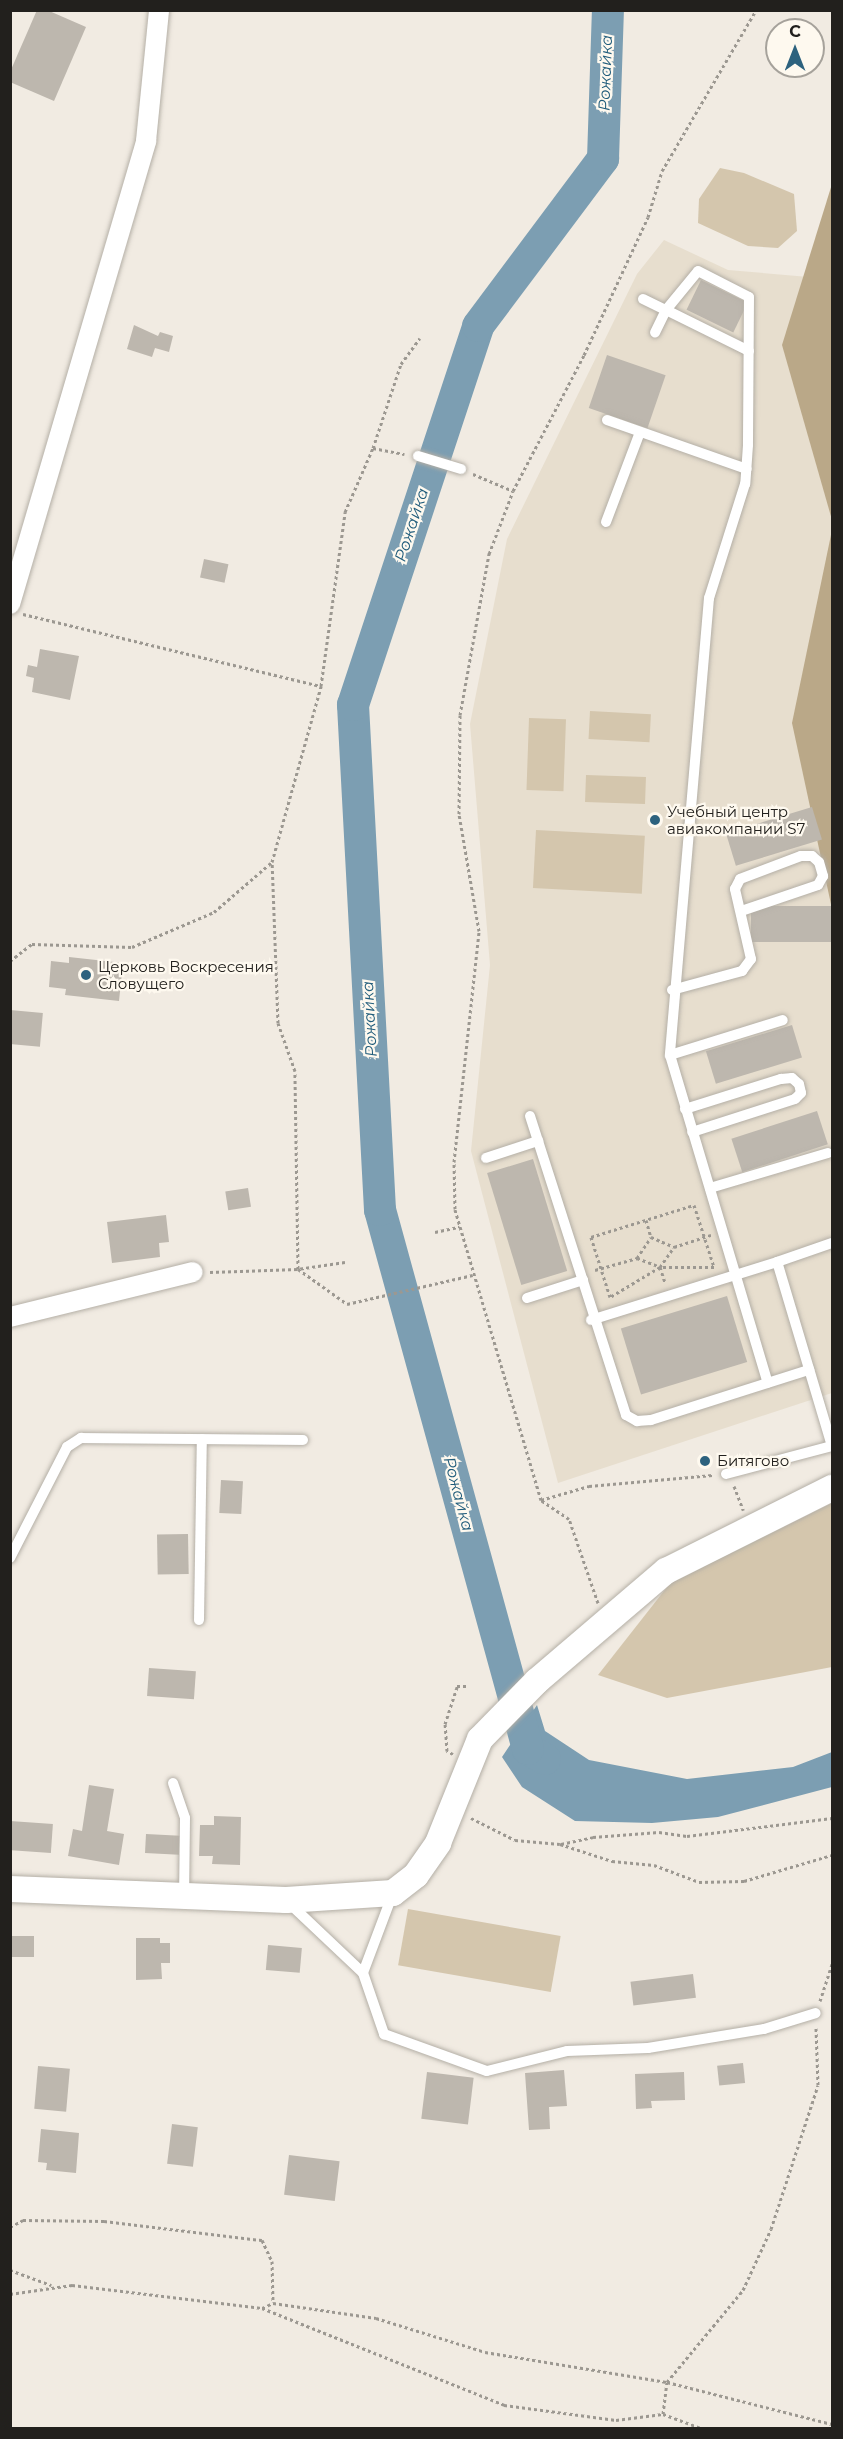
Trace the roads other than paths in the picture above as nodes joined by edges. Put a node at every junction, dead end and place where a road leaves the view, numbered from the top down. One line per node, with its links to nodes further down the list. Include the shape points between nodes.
1 (159, 10): 12 (street, via 146,141)
2 (643, 299): 3 (lane)
3 (666, 310): 4 (lane); 5 (lane); 5 (lane, via 698,271 749,297)
4 (655, 333)
5 (749, 351): 10 (lane)
6 (607, 420): 7 (lane)
7 (639, 432): 10 (lane); 11 (lane)
8 (418, 456): 9 (lane)
9 (461, 469)
10 (747, 469): 14 (lane, via 709,598)
11 (606, 522)
12 (16, 609)
13 (741, 911): 13 (lane, via 735,889 745,875 801,856 812,856 819,862 823,876 818,885); 14 (lane, via 753,953 747,966 742,971)
14 (672, 990): 16 (lane)
15 (783, 1020): 16 (lane)
16 (670, 1055): 17 (lane)
17 (685, 1109): 19 (lane); 19 (lane, via 781,1079 792,1078 799,1084 801,1093 795,1099)
18 (530, 1116): 20 (lane)
19 (692, 1132): 23 (lane)
20 (538, 1141): 22 (lane); 28 (lane)
21 (828, 1153): 23 (lane)
22 (486, 1158)
23 (710, 1188): 27 (lane)
24 (832, 1243): 25 (lane)
25 (777, 1262): 27 (lane); 32 (lane)
26 (193, 1272): 30 (street)
27 (737, 1274): 31 (lane); 33 (lane)
28 (582, 1277): 29 (lane); 31 (lane)
29 (527, 1298)
30 (10, 1317)
31 (594, 1319): 33 (lane, via 626,1415 636,1421 651,1420)
32 (809, 1370): 33 (lane); 36 (lane)
33 (768, 1383)
34 (202, 1439): 35 (lane); 39 (lane, via 81,1438 67,1447); 40 (lane)
35 (303, 1440)
36 (832, 1446): 37 (lane)
37 (726, 1473)
38 (832, 1488): 43 (street, via 666,1570 537,1681 480,1738 438,1843 416,1875)
39 (10, 1558)
40 (199, 1620)
41 (173, 1783): 44 (lane, via 185,1818)
42 (10, 1889): 44 (street)
43 (393, 1893): 45 (street); 46 (lane)
44 (184, 1896): 45 (street)
45 (286, 1900): 46 (lane)
46 (363, 1973): 47 (lane, via 384,2034 487,2071 567,2051 648,2048 764,2029)
47 (816, 2013)

